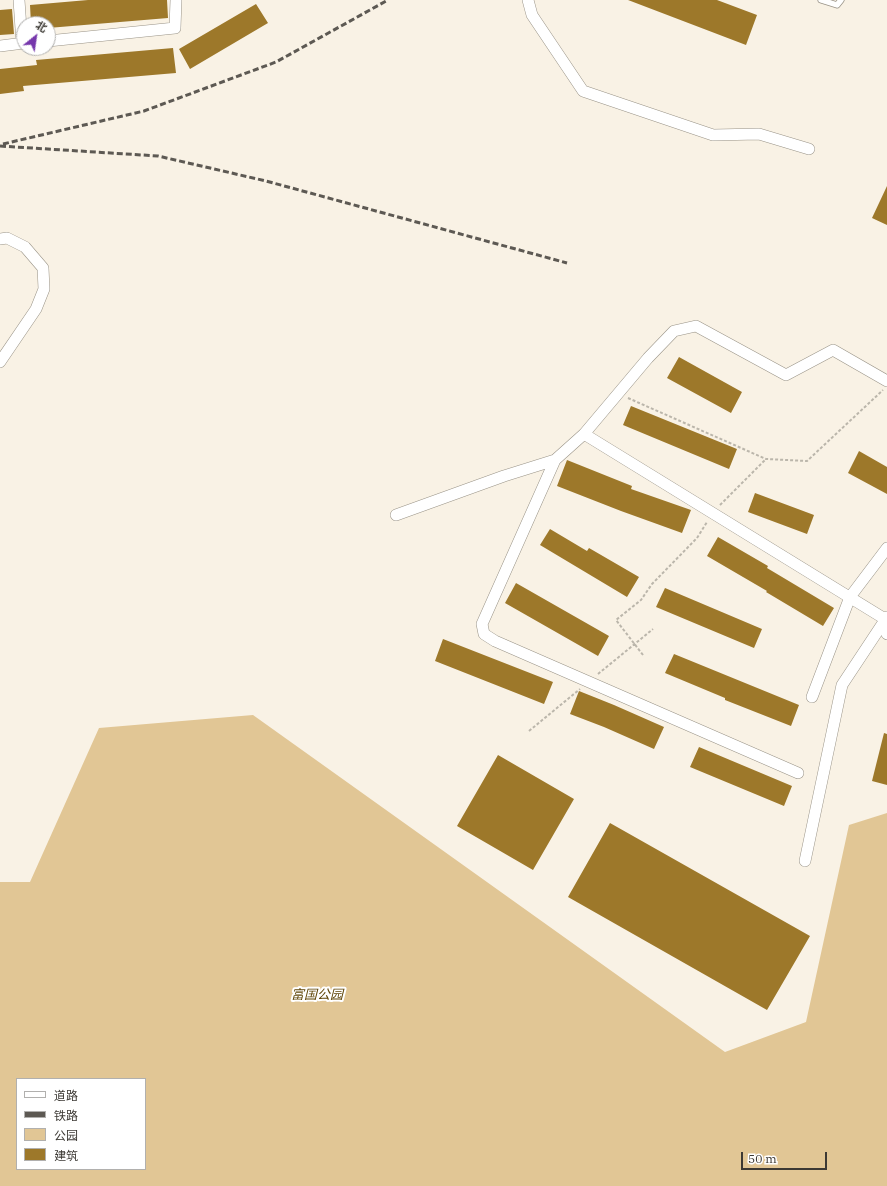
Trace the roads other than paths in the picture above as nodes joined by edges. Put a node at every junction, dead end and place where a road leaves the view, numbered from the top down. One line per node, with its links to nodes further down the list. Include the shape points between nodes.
1 (19, 0): 6 (street)
2 (176, 0): 7 (street, via 175,28)
3 (528, 0): 10 (street, via 532,15 583,91 713,134 759,134)
4 (821, 0): 5 (lane, via 837,5)
5 (841, 0)
6 (20, 16)
7 (56, 40)
8 (16, 44): 9 (street)
9 (0, 46)
10 (809, 149)
11 (0, 239): 12 (street, via 7,238 25,247 43,268 44,289 36,309)
12 (0, 362)
13 (887, 381): 14 (street, via 833,350 786,375 696,326 674,331)
14 (584, 434): 15 (street); 18 (street)
15 (555, 460): 16 (street); 22 (street, via 482,624 484,634)
16 (396, 515)
17 (887, 548): 18 (street)
18 (850, 597): 19 (street); 21 (street)
19 (886, 618): 20 (street); 23 (street, via 842,685)
20 (887, 634)
21 (812, 696)
22 (798, 773)
23 (805, 861)

